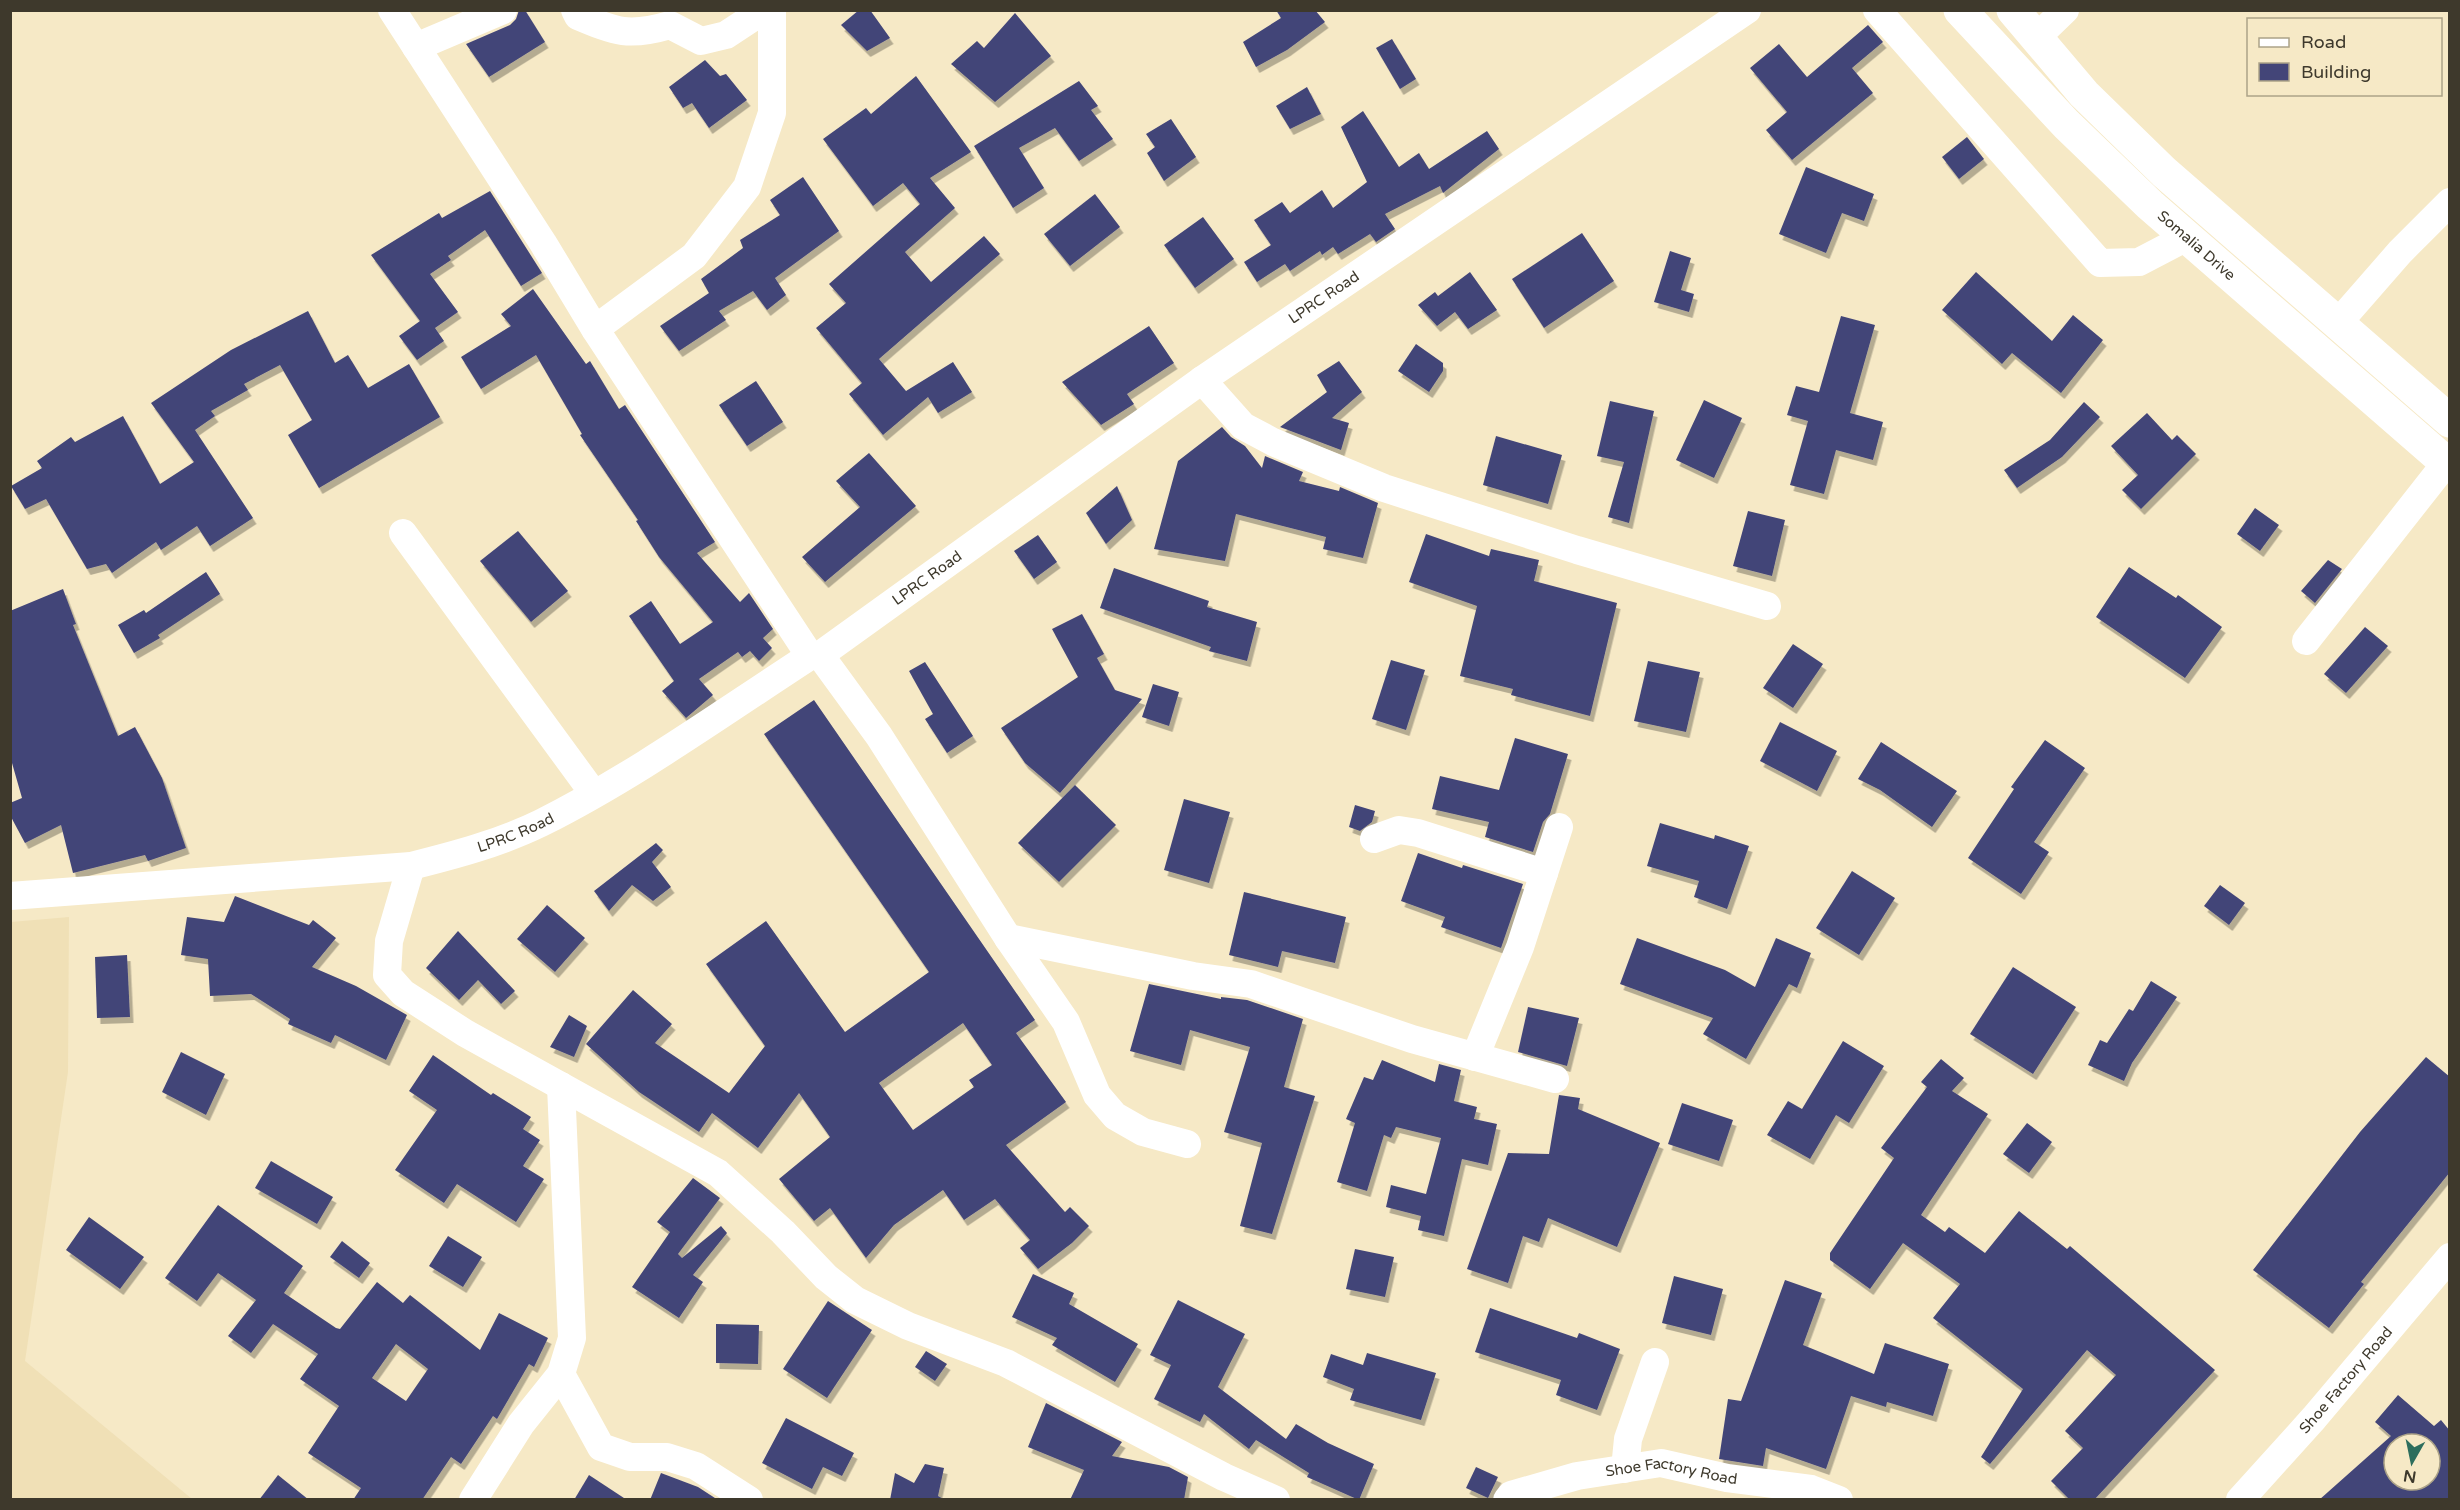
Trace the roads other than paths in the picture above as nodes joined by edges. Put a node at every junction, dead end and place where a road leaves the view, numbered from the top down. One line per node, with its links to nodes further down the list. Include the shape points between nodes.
1 (392, 10): 12 (street)
2 (503, 10): 12 (street)
3 (575, 10): 4 (street, via 578,16 615,32 645,32 670,25 701,41 726,35)
4 (764, 10)
5 (772, 10): 16 (street, via 772,113 747,187 694,256)
6 (1747, 10): 17 (street, LPRC Road)
7 (1877, 10): 14 (street, via 2100,263 2139,262)
8 (1960, 10): 14 (main road, Somalia Drive, via 2066,124)
9 (2013, 10): 11 (main road)
10 (2065, 10): 11 (street)
11 (2036, 38): 15 (main road, via 2084,94 2164,172)
12 (416, 47): 16 (street)
13 (2450, 202): 15 (street)
14 (2187, 237): 19 (main road, Somalia Drive)
15 (2337, 323): 18 (main road)
16 (595, 328): 23 (street)
17 (1202, 380): 21 (street, via 1243,426 1384,488); 23 (street, LPRC Road)
18 (2450, 421)
19 (2448, 465): 22 (street)
20 (403, 533): 24 (street)
21 (1767, 606)
22 (2306, 641)
23 (815, 656): 24 (street, LPRC Road); 30 (street, via 879,736)
24 (594, 794): 27 (street, LPRC Road, via 539,824 478,848)
25 (1559, 827): 28 (street)
26 (1374, 839): 28 (street, via 1399,830 1419,833)
27 (411, 866): 29 (street, LPRC Road); 33 (street, via 389,941 390,981 425,1009)
28 (1544, 873): 31 (street, via 1520,947)
29 (10, 897)
30 (1008, 938): 31 (street, via 1251,984); 34 (street, via 1066,1022 1097,1095 1114,1116 1143,1132)
31 (1475, 1057): 32 (street)
32 (1555, 1079)
33 (561, 1086): 37 (street, via 572,1338); 42 (street, via 718,1173 855,1300 908,1326 1006,1363 1224,1477)
34 (1187, 1144)
35 (2450, 1257): 45 (street, Shoe Factory Road)
36 (1655, 1362): 38 (street, via 1628,1439)
37 (561, 1374): 40 (street, via 521,1424); 41 (street, via 601,1447 630,1458 667,1457 696,1466)
38 (1625, 1469): 39 (street, Shoe Factory Road, via 1661,1463); 43 (street, Shoe Factory Road, via 1577,1476 1511,1495)
39 (1725, 1489): 44 (street, Shoe Factory Road, via 1810,1489)
40 (473, 1500)
41 (749, 1500)
42 (1276, 1500)
43 (1507, 1500)
44 (1839, 1500)
45 (2240, 1500)

